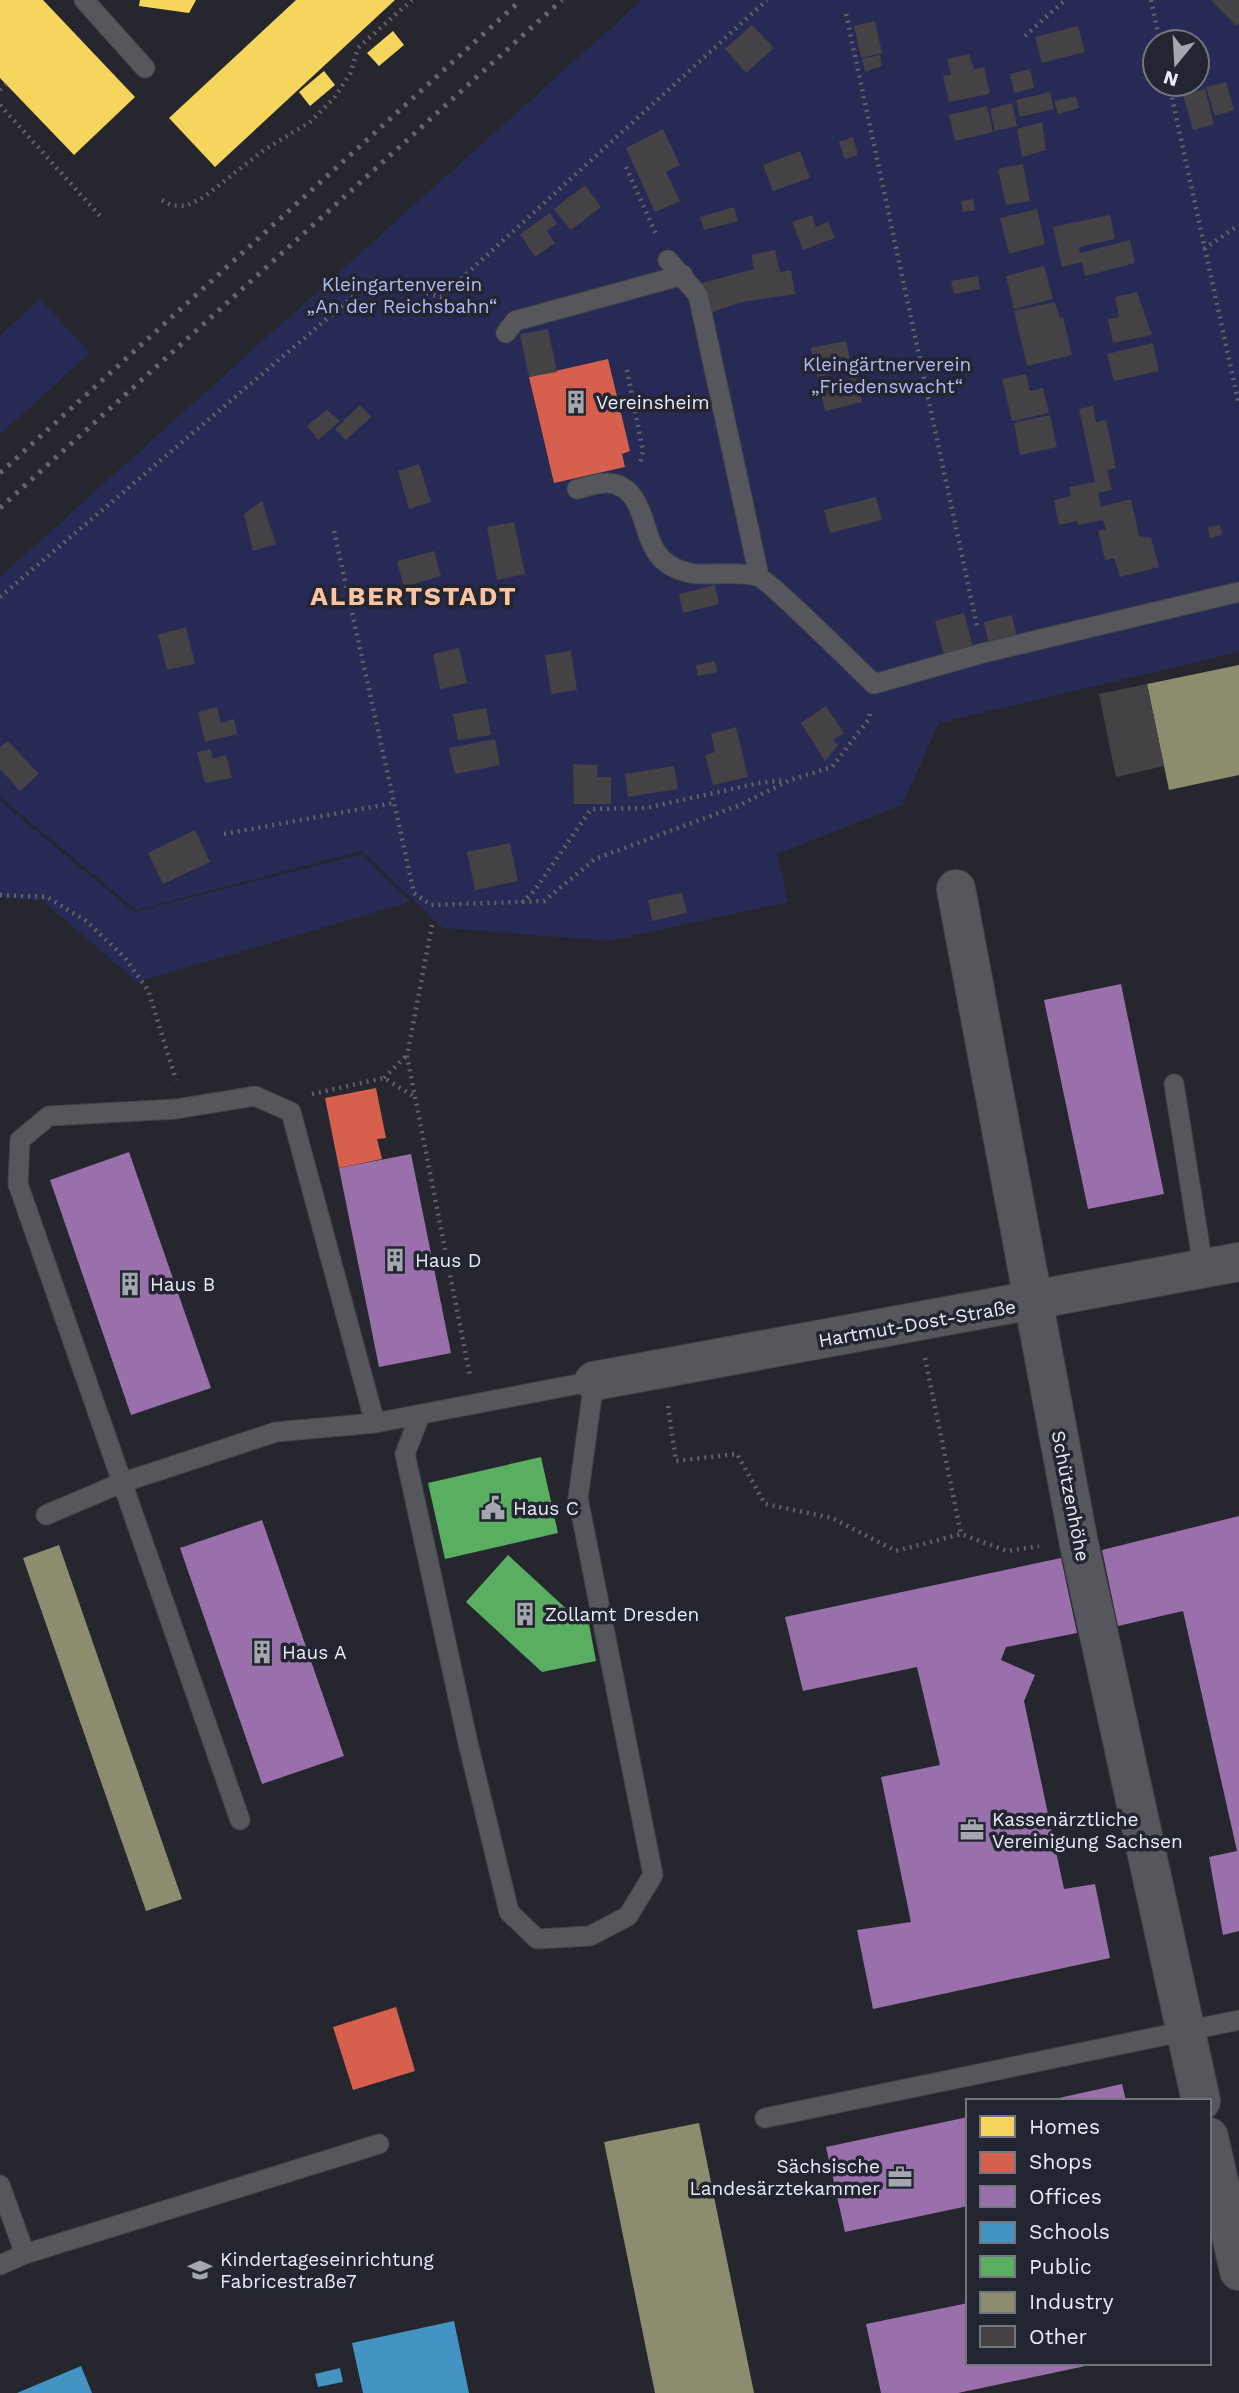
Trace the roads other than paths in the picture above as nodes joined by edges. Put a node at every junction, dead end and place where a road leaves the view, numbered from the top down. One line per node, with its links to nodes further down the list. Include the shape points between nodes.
1 (84, 0): 2 (lane)
2 (145, 68)
3 (668, 260): 4 (lane)
4 (683, 275): 5 (lane, via 515,321); 7 (lane, via 698,295)
5 (506, 333)
6 (577, 489): 7 (lane, via 608,482 629,491 654,550 664,562 694,573)
7 (759, 576): 8 (lane, via 874,684)
8 (1239, 592)
9 (956, 888): 12 (street, Schützenhöhe)
10 (1174, 1084): 11 (lane)
11 (1221, 1264): 12 (street, Hartmut-Dost-Straße)
12 (1035, 1302): 13 (street, Hartmut-Dost-Straße); 20 (street, Schützenhöhe, via 1078,1539)
13 (594, 1381): 14 (lane); 14 (lane, via 578,1498 653,1875 628,1916 590,1936 537,1939 509,1912 405,1454)
14 (420, 1415): 15 (lane)
15 (375, 1423): 16 (lane, via 276,1432); 16 (lane, via 291,1112 255,1096 180,1108 50,1116 20,1140 18,1184)
16 (121, 1483): 17 (lane); 18 (lane)
17 (46, 1515)
18 (240, 1820)
19 (1239, 2020): 20 (lane)
20 (1186, 2031): 21 (street, Schützenhöhe); 22 (lane)
21 (1201, 2099)
22 (765, 2118)
23 (379, 2144): 26 (lane)
24 (1211, 2146): 28 (street)
25 (0, 2185): 26 (lane)
26 (25, 2254): 27 (lane)
27 (0, 2265)
28 (1239, 2271)

